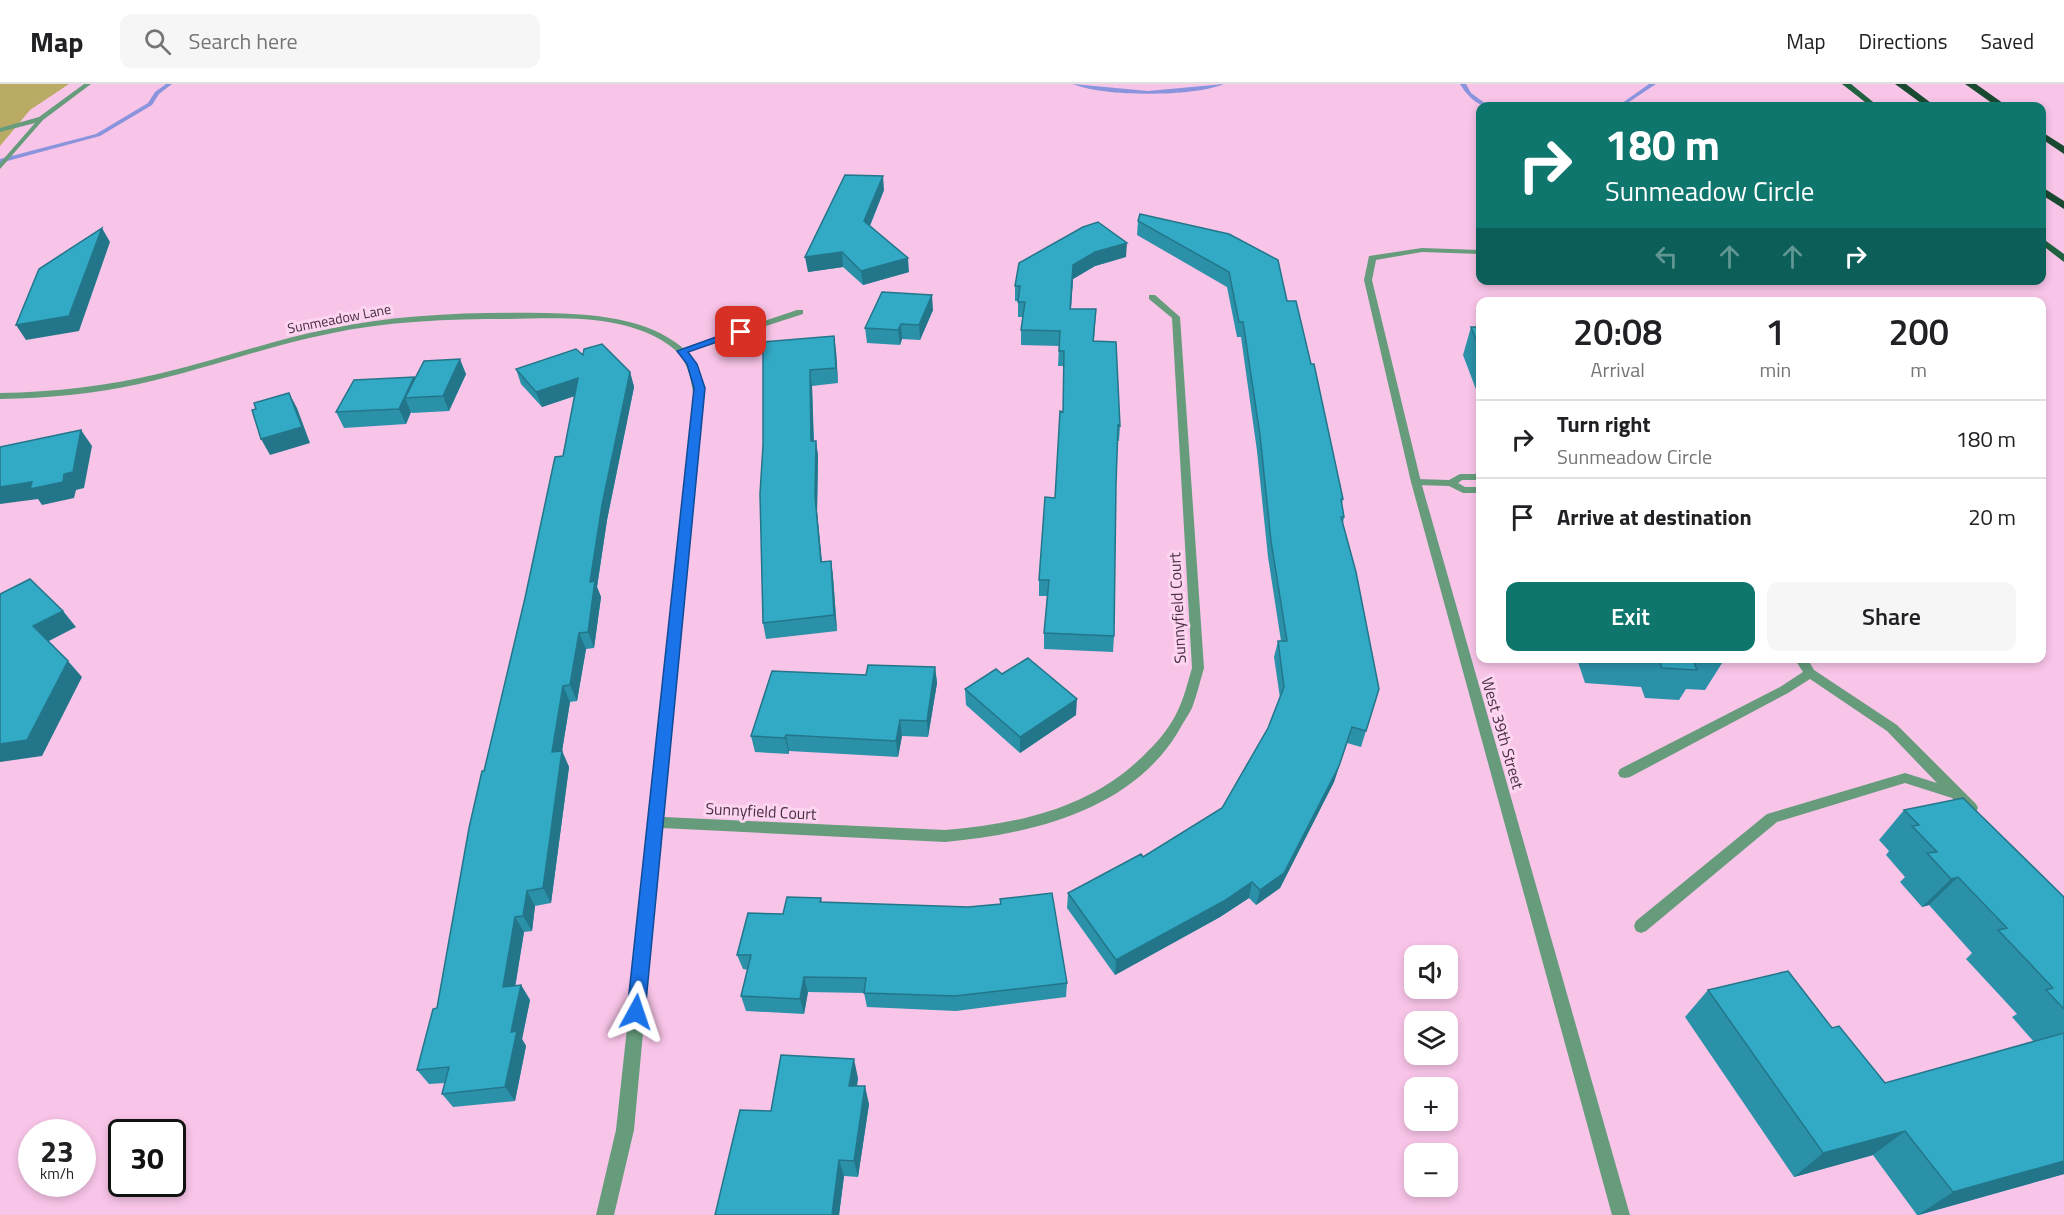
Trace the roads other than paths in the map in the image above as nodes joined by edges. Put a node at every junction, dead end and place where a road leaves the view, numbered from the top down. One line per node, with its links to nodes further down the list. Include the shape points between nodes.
1 (88, 84): 8 (street)
2 (1846, 84): 5 (main road)
3 (1900, 84): 6 (highway)
4 (1970, 84): 7 (highway)
5 (1869, 102)
6 (1925, 102)
7 (1996, 102)
8 (41, 119): 9 (street); 14 (street)
9 (0, 130)
10 (2046, 134): 12 (highway)
11 (2046, 135): 13 (highway)
12 (2064, 143)
13 (2064, 151)
14 (0, 167)
15 (2046, 193): 16 (highway)
16 (2064, 206)
17 (2046, 244): 19 (main road)
18 (1476, 252): 25 (street, West 39th Street, via 1422,250 1372,258 1368,280)
19 (2064, 259)
20 (1152, 297): 33 (street, Sunnyfield Court, via 1176,317 1198,669 1193,693 1176,729 1147,763 1123,782 1076,808 1041,821 986,833 945,836)
21 (800, 312): 22 (street)
22 (682, 351): 23 (street, Sunmeadow Lane, via 647,330 599,318 431,317 330,331 111,387); 33 (street, via 692,364 699,388)
23 (0, 396)
24 (1476, 477): 26 (street, via 1460,477)
25 (1416, 482): 26 (street); 36 (street, West 39th Street)
26 (1451, 483): 27 (street, via 1463,490)
27 (1476, 490)
28 (1803, 663): 29 (street)
29 (1810, 674): 30 (street); 31 (street, via 1892,728)
30 (1625, 772)
31 (1957, 794): 32 (street); 34 (street, via 1905,778 1772,818)
32 (1982, 818)
33 (654, 822): 35 (street, via 625,1130)
34 (1641, 926)
35 (605, 1215)
36 (1620, 1215)

